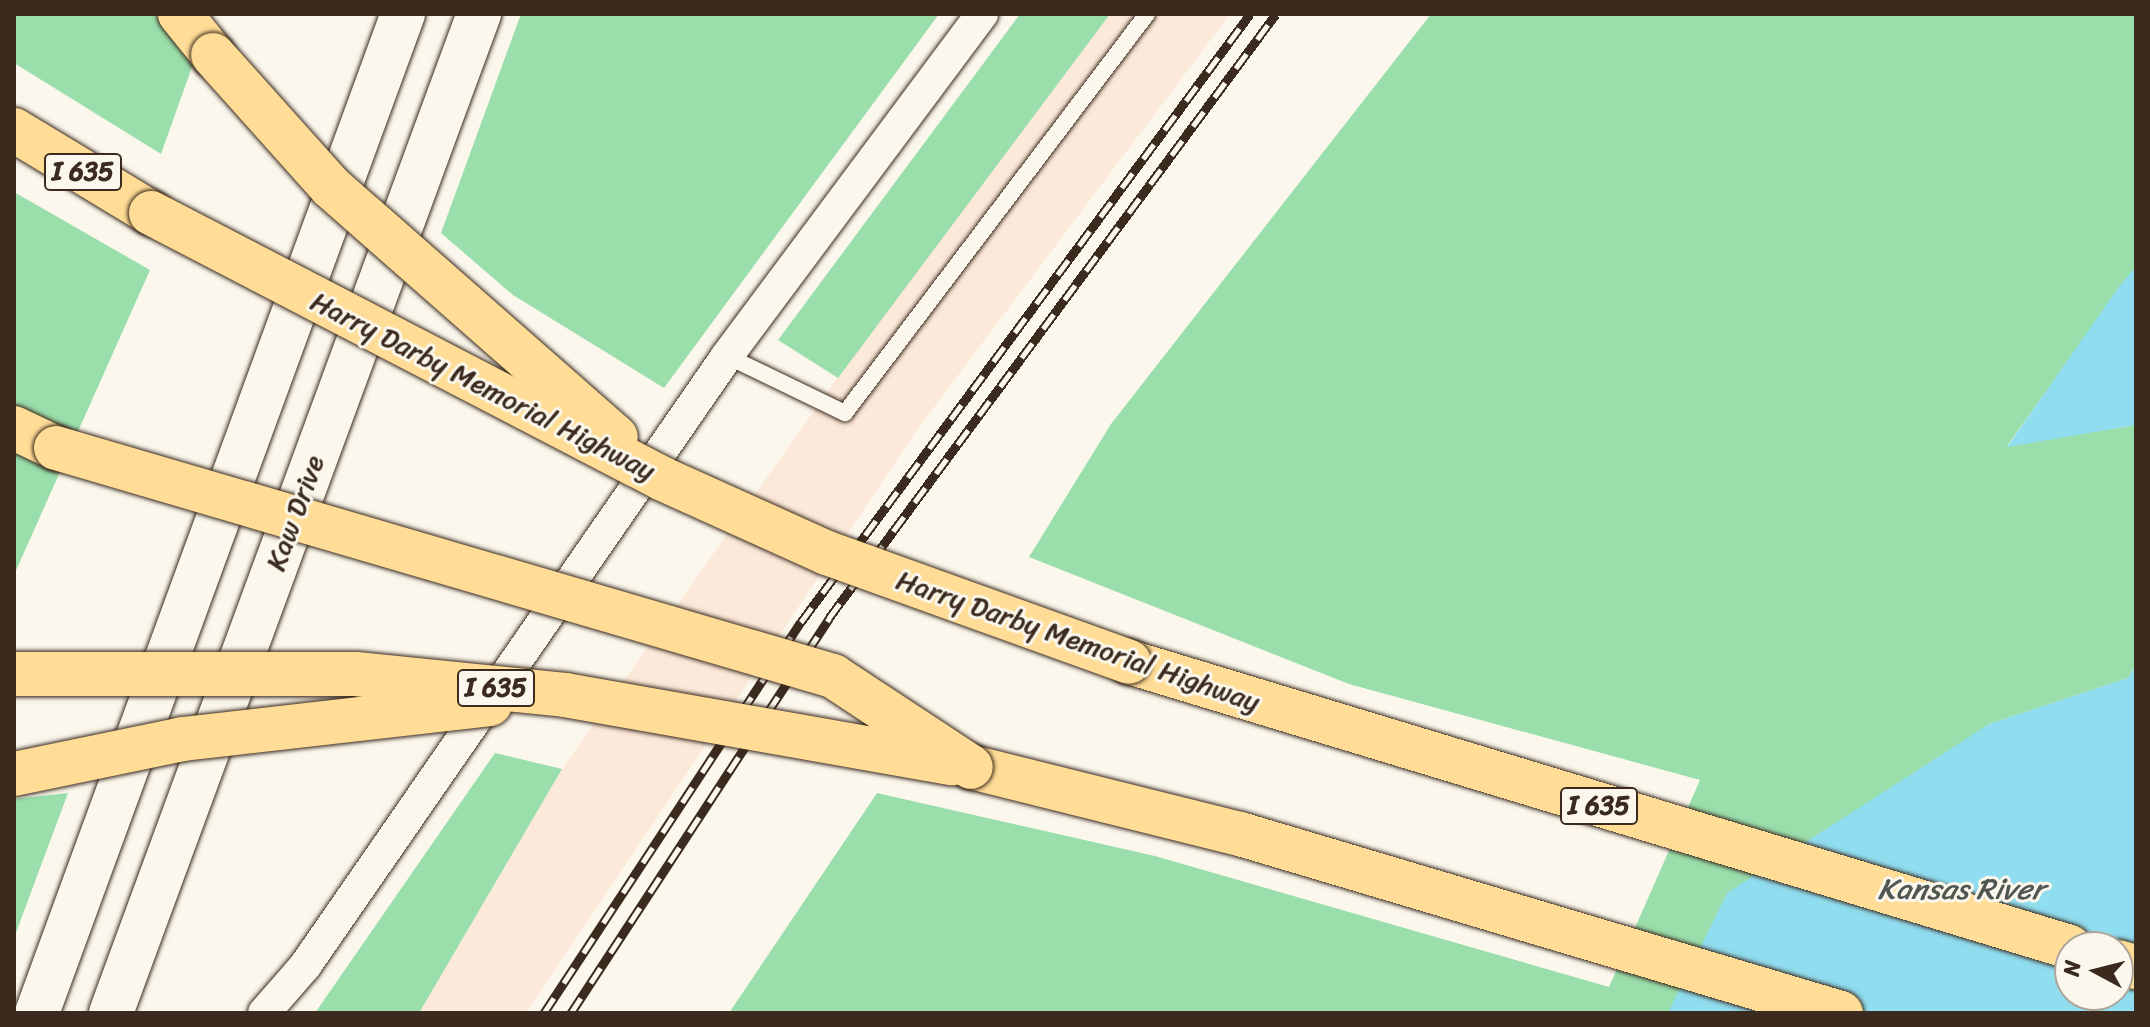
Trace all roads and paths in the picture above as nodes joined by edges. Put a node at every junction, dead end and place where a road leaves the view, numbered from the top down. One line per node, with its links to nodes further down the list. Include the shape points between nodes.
1 (180, 14): 9 (highway, bridge, via 331,187)
2 (403, 14): 15 (main road)
3 (479, 14): 16 (main road, Kaw Drive)
4 (982, 14): 7 (street)
5 (1147, 14): 7 (lane, via 845,413)
6 (14, 130): 9 (highway, Harry Darby Memorial Highway / I 635, bridge, via 151,213)
7 (727, 356): 17 (street, via 305,966)
8 (14, 428): 12 (highway, bridge, via 56,448 833,676)
9 (663, 479): 14 (highway, Harry Darby Memorial Highway / I 635, bridge, via 1013,625)
10 (14, 674): 11 (highway, I 635, bridge, via 356,674)
11 (565, 695): 12 (highway, I 635, bridge); 13 (highway, bridge, via 183,739)
12 (971, 767): 18 (highway, I 635, via 1240,834)
13 (14, 774)
14 (2054, 942)
15 (37, 1013)
16 (111, 1013)
17 (264, 1013)
18 (1841, 1013)

